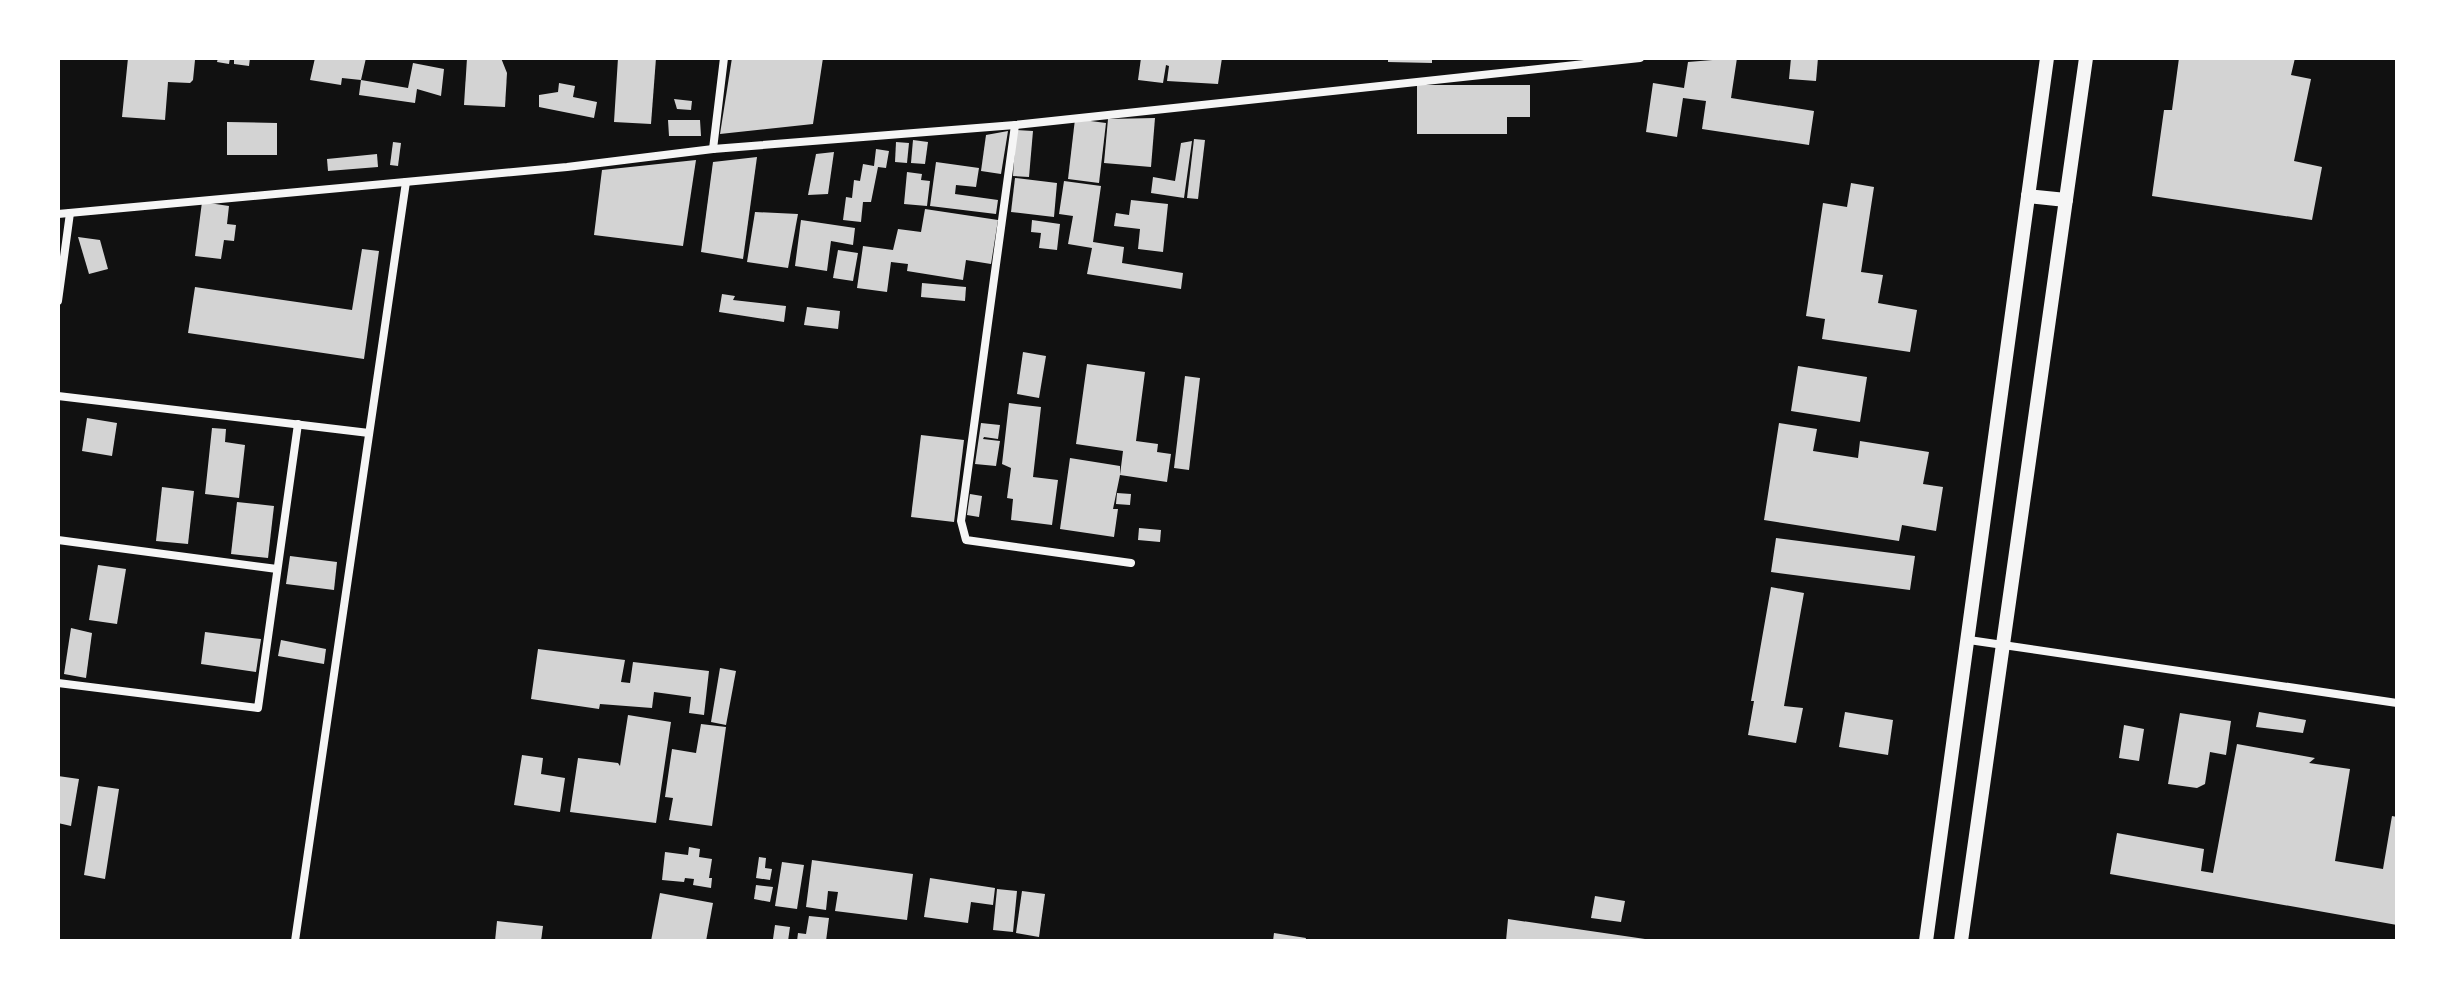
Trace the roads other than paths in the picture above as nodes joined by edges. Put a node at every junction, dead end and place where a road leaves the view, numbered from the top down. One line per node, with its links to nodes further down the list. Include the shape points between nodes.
1 (724, 58): 6 (street)
2 (1640, 58): 5 (street)
3 (2047, 58): 8 (main road)
4 (2086, 58): 9 (main road)
5 (1015, 125): 6 (street); 17 (street, via 961,521 966,540)
6 (713, 149): 7 (street)
7 (406, 182): 10 (street); 15 (street)
8 (2028, 196): 9 (main road); 19 (main road)
9 (2066, 200): 20 (main road)
10 (70, 213): 11 (street); 12 (street)
11 (58, 214)
12 (58, 301)
13 (58, 396): 14 (street)
14 (298, 424): 15 (street); 18 (street)
15 (369, 433): 23 (street)
16 (58, 540): 18 (street)
17 (1131, 563)
18 (277, 569): 21 (street, via 258,708)
19 (1969, 640): 20 (street); 24 (main road)
20 (2003, 645): 22 (street); 25 (main road)
21 (58, 683)
22 (2397, 703)
23 (295, 941)
24 (1926, 941)
25 (1961, 941)

